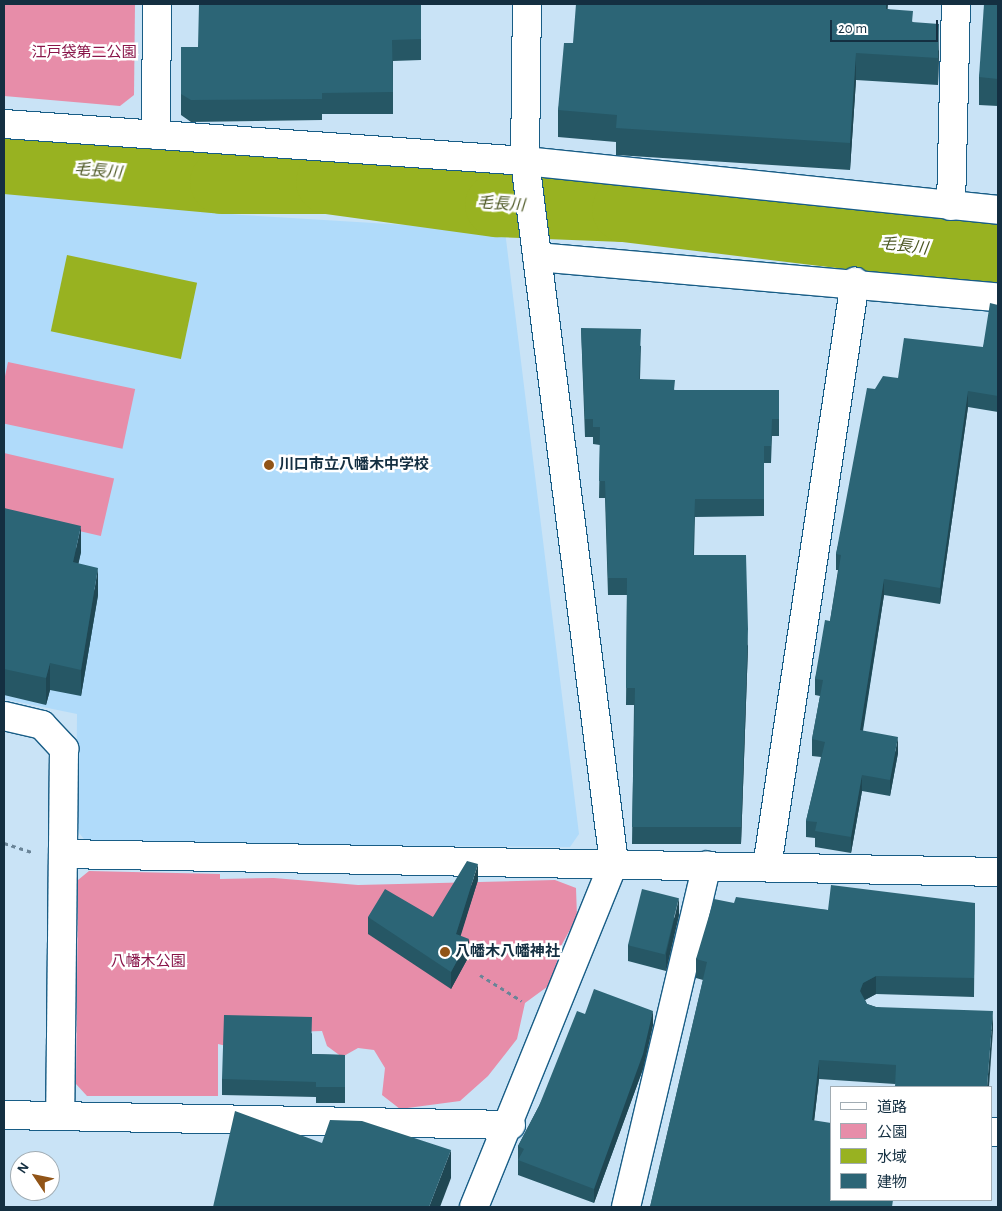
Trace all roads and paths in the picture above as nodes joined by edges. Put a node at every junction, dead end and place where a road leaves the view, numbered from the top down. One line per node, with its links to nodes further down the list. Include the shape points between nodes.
1 (157, 4): 5 (street)
2 (526, 4): 6 (street)
3 (956, 4): 7 (street)
4 (4, 124): 5 (street)
5 (156, 135): 6 (street)
6 (525, 161): 7 (street); 9 (street)
7 (952, 206): 8 (street)
8 (998, 210)
9 (537, 257): 10 (street); 14 (street)
10 (855, 282): 11 (street); 16 (street)
11 (998, 297)
12 (4, 716): 13 (street, via 42,724 64,749)
13 (63, 854): 14 (street); 21 (street)
14 (614, 863): 15 (street); 19 (street)
15 (708, 866): 16 (street); 24 (street)
16 (766, 867): 17 (street)
17 (998, 872)
18 (480, 975): 19 (path)
19 (552, 1020): 22 (street)
20 (4, 1115): 21 (street)
21 (60, 1115): 22 (street)
22 (511, 1125): 23 (street)
23 (474, 1207)
24 (626, 1207)

